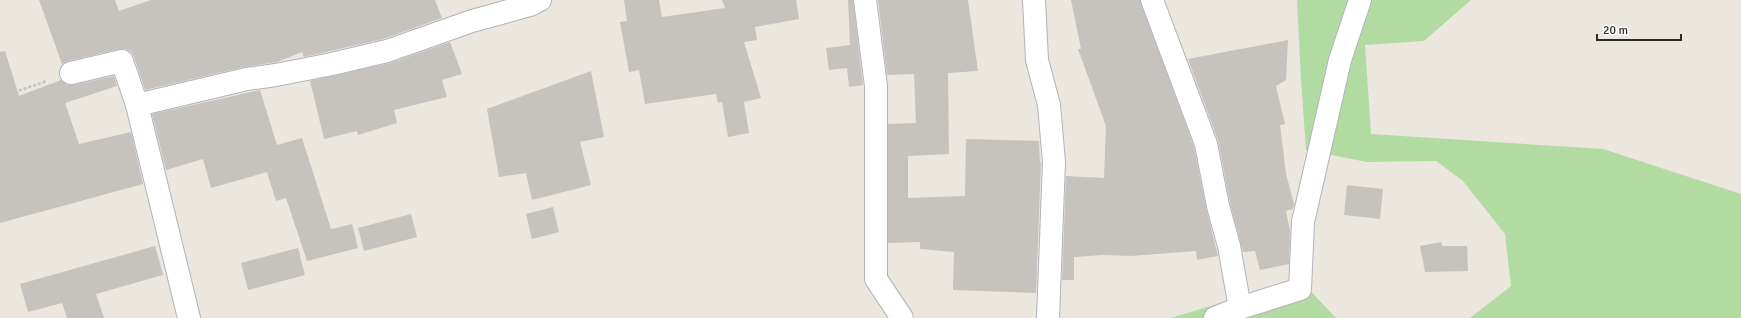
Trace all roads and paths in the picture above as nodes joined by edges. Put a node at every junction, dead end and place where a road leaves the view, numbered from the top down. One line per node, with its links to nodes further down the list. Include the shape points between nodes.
1 (248, 0): 8 (path)
2 (540, 0): 8 (street, via 387,51)
3 (864, 0): 13 (street, via 876,86 876,279)
4 (1034, 0): 14 (street, via 1037,60 1049,105 1054,162)
5 (1152, 0): 11 (street, via 1206,144)
6 (1360, 0): 11 (street, via 1340,60 1303,222 1300,289)
7 (71, 73): 9 (path); 10 (street, via 122,61)
8 (276, 75): 10 (street, via 247,79)
9 (0, 96)
10 (137, 105): 12 (street)
11 (1240, 308): 15 (street)
12 (189, 318)
13 (902, 318)
14 (1048, 318)
15 (1214, 318)

